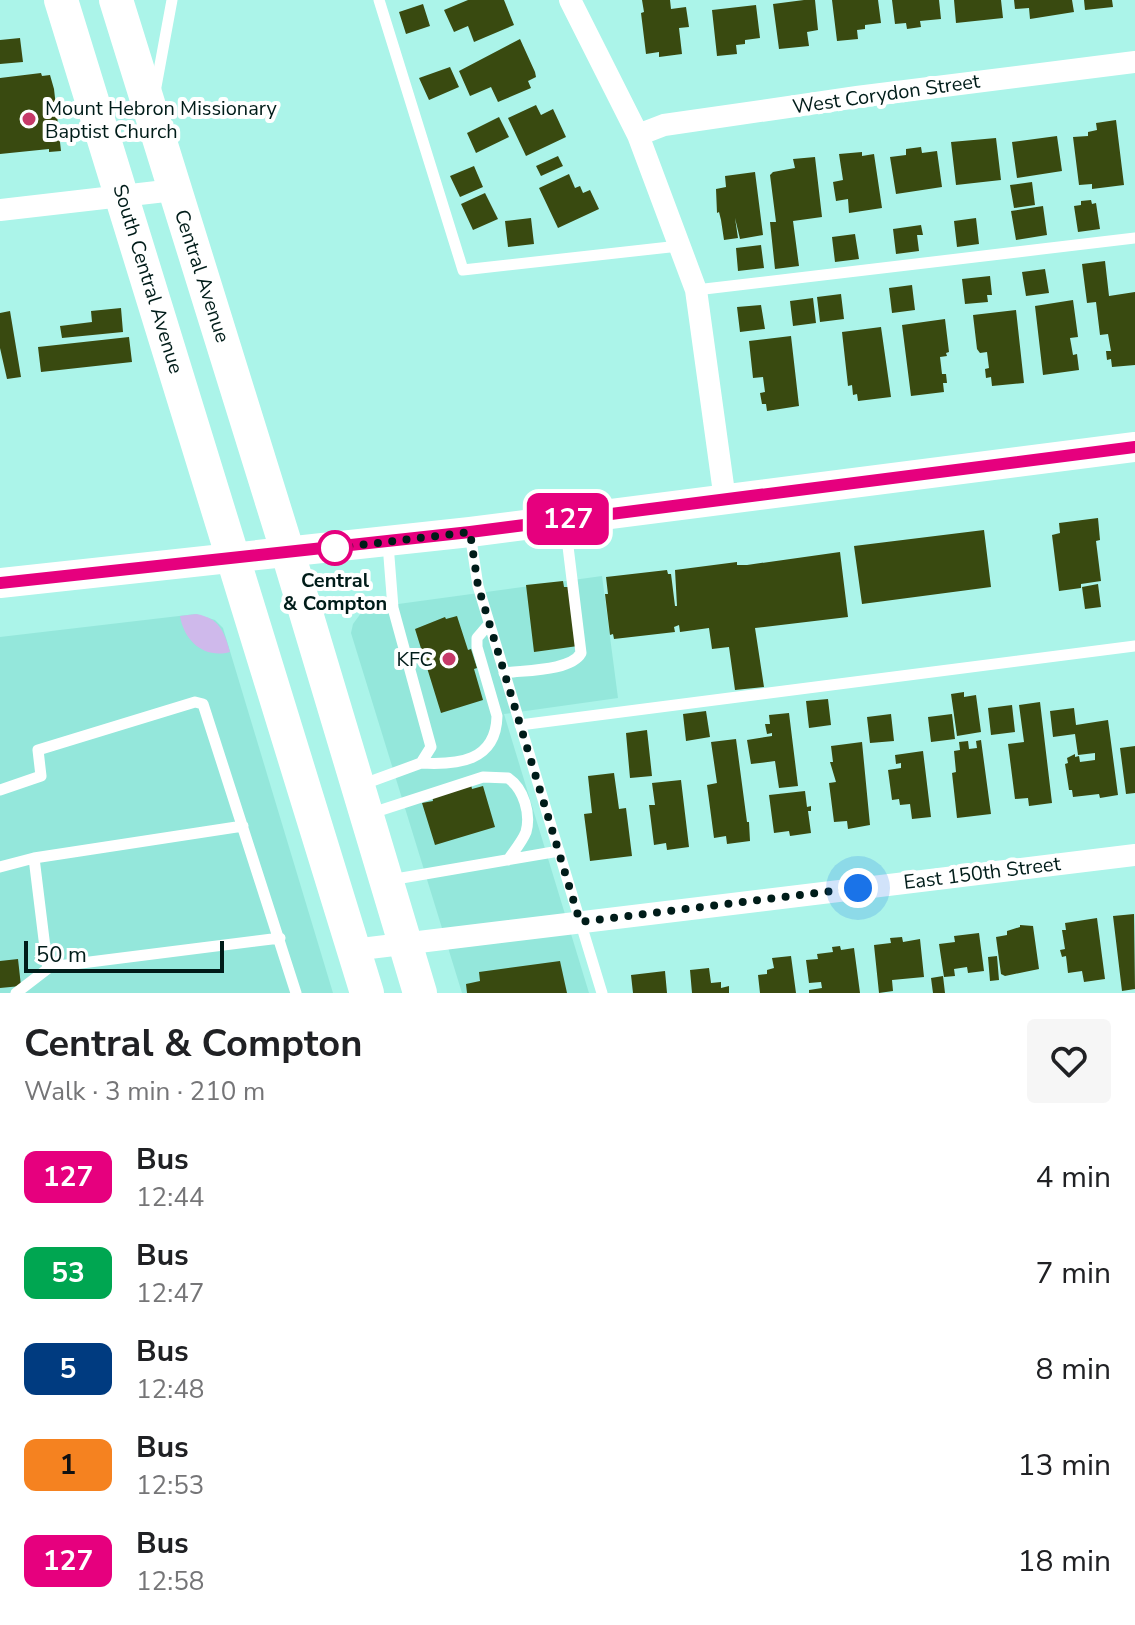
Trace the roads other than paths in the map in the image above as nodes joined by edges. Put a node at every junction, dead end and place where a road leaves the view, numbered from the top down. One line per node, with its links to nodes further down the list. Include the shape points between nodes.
1 (61, 0): 10 (main road, South Central Avenue)
2 (116, 0): 7 (main road, Central Avenue)
3 (172, 0): 7 (lane)
4 (379, 0): 13 (lane, via 463,270)
5 (570, 0): 8 (street)
6 (1135, 62): 8 (street, West Corydon Street, via 664,125)
7 (151, 113): 9 (main road, Central Avenue)
8 (638, 135): 13 (street)
9 (174, 190): 10 (street); 20 (main road, Central Avenue)
10 (123, 196): 11 (street); 21 (main road, South Central Avenue)
11 (0, 210)
12 (1135, 238): 14 (lane)
13 (679, 246): 14 (street)
14 (696, 290): 16 (street)
15 (1135, 447): 16 (main road)
16 (725, 500): 17 (main road)
17 (565, 520): 18 (main road); 25 (lane, via 581,653 567,665)
18 (470, 532): 19 (main road); 23 (lane)
19 (388, 541): 20 (main road); 27 (lane, via 393,608 431,747)
20 (288, 553): 21 (main road); 29 (main road)
21 (231, 559): 22 (main road); 40 (main road)
22 (0, 583)
23 (489, 624): 25 (lane); 27 (lane, via 477,638 477,647 497,716 493,738 467,760)
24 (1135, 646): 26 (lane)
25 (504, 673): 26 (lane)
26 (520, 725): 31 (lane)
27 (421, 763): 29 (lane)
28 (0, 790): 30 (lane, via 41,776 38,750 201,702)
29 (361, 801): 34 (lane, via 483,777 508,778 521,793 527,826); 36 (main road)
30 (243, 826): 33 (lane); 38 (lane)
31 (559, 851): 34 (lane); 37 (lane)
32 (1135, 855): 37 (street, East 150th Street)
33 (34, 858): 35 (lane); 41 (lane)
34 (508, 860): 36 (lane)
35 (0, 867)
36 (385, 881): 39 (main road)
37 (580, 922): 39 (street, East 150th Street); 46 (lane)
38 (280, 938): 41 (lane); 43 (lane)
39 (404, 944): 40 (street, East 150th Street); 45 (main road)
40 (353, 950): 44 (main road)
41 (50, 967): 42 (lane)
42 (16, 993)
43 (296, 993)
44 (367, 993)
45 (420, 993)
46 (602, 993)

